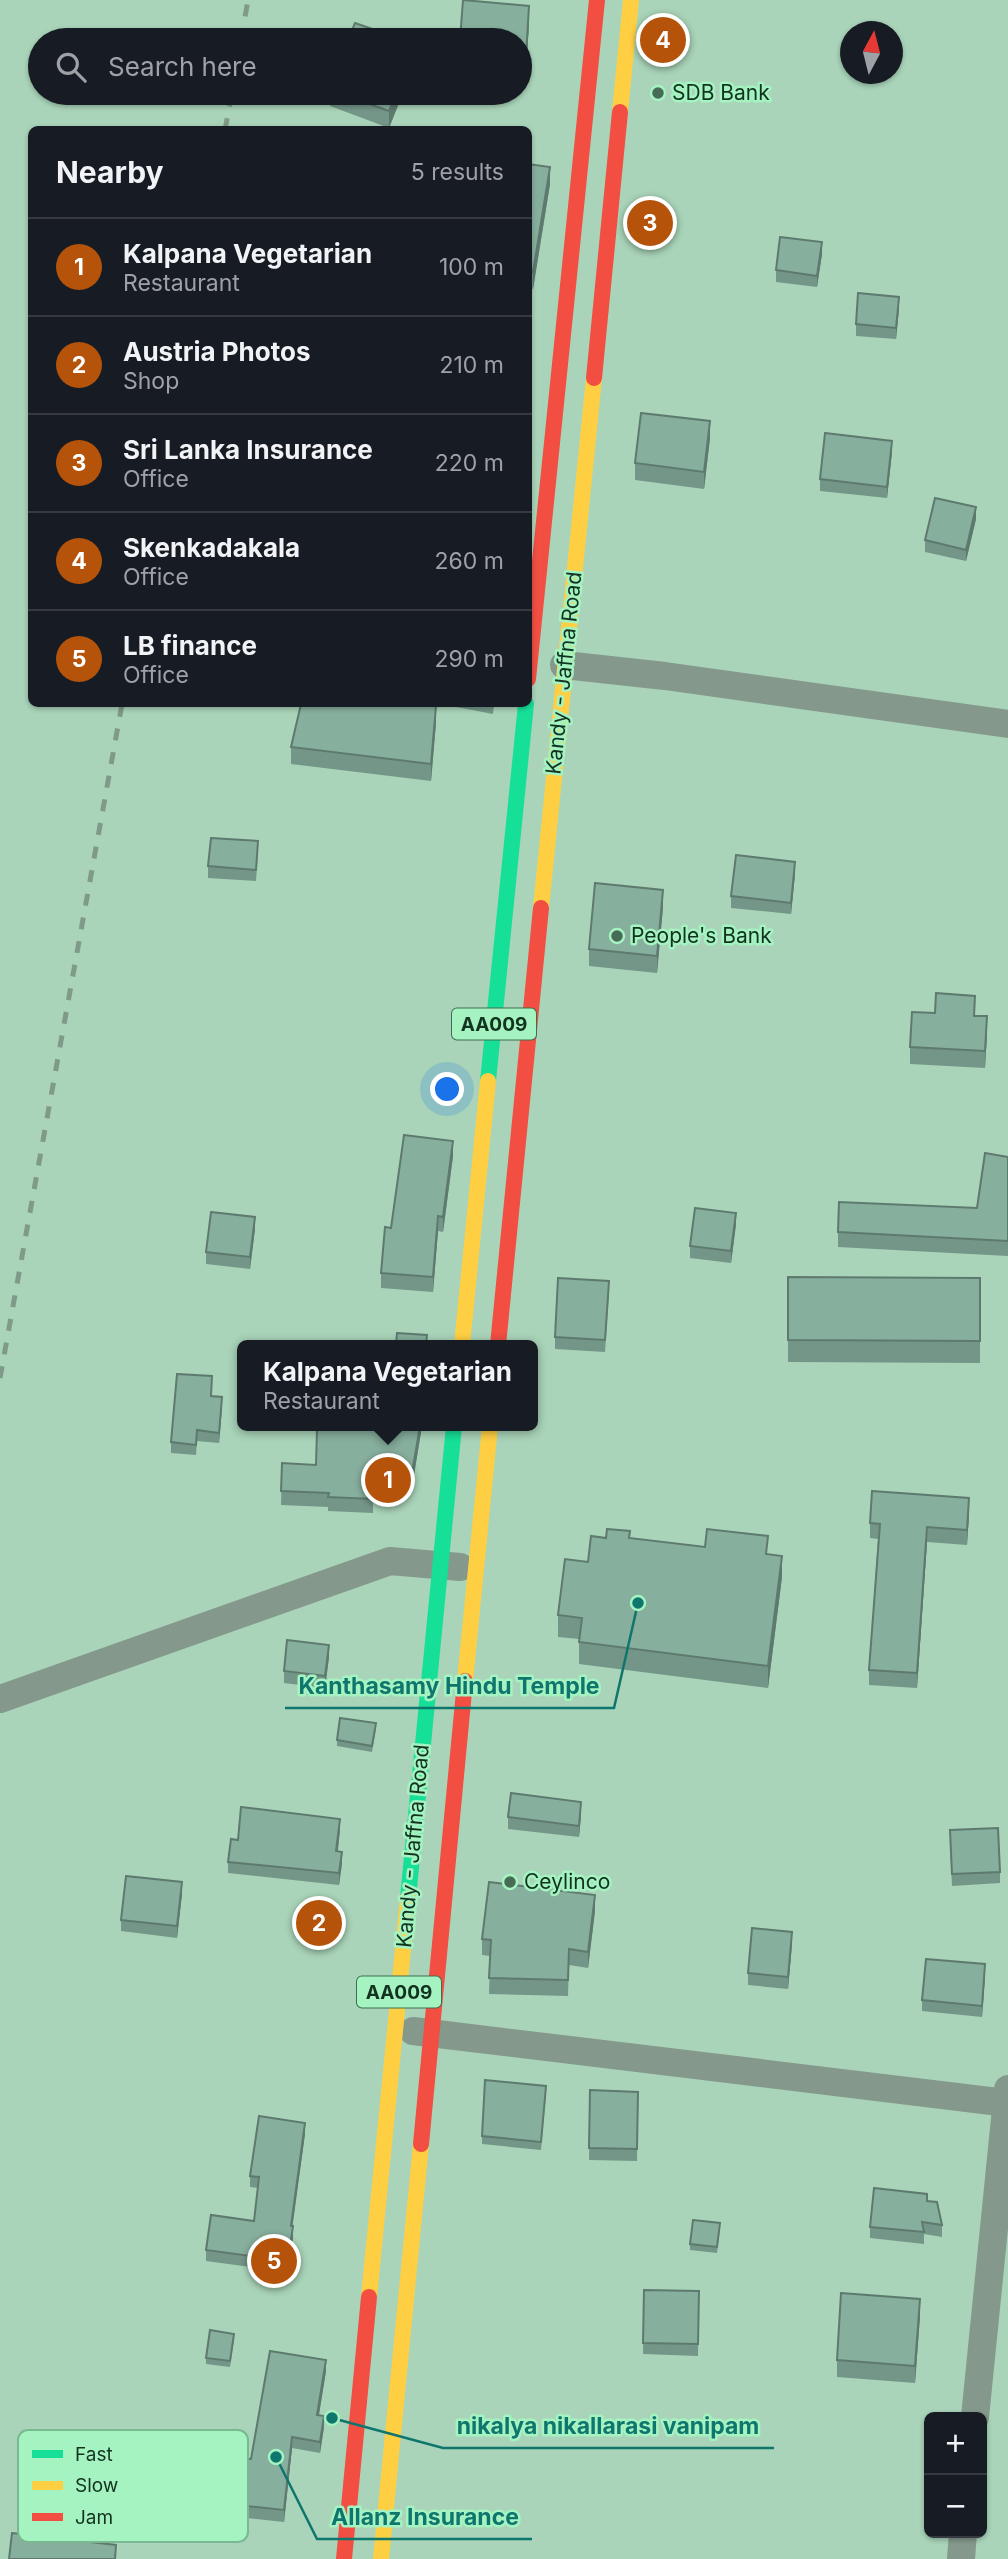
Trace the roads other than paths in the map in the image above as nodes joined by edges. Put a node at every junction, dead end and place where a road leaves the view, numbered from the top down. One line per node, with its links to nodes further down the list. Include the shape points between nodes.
1 (597, 0): 3 (highway, Kandy - Jaffna Road)
2 (631, 0): 4 (highway, Kandy - Jaffna Road / AA009)
3 (532, 640)
4 (564, 665): 6 (street); 8 (highway, Kandy - Jaffna Road / AA009)
5 (526, 707): 7 (highway, Kandy - Jaffna Road / AA009)
6 (1008, 724)
7 (462, 1340)
8 (498, 1340)
9 (453, 1431): 11 (highway, Kandy - Jaffna Road / AA009)
10 (490, 1431): 12 (highway, Kandy - Jaffna Road / AA009)
11 (440, 1565): 12 (street); 13 (street, via 390,1561); 14 (highway, Kandy - Jaffna Road / AA009)
12 (476, 1569): 15 (highway, Kandy - Jaffna Road / AA009)
13 (0, 1699)
14 (395, 2029): 15 (street); 19 (highway, Kandy - Jaffna Road / AA009)
15 (430, 2033): 16 (street); 20 (highway, Kandy - Jaffna Road / AA009)
16 (1007, 2098): 17 (street)
17 (976, 2412)
18 (963, 2538): 21 (street)
19 (344, 2559)
20 (381, 2559)
21 (961, 2559)

